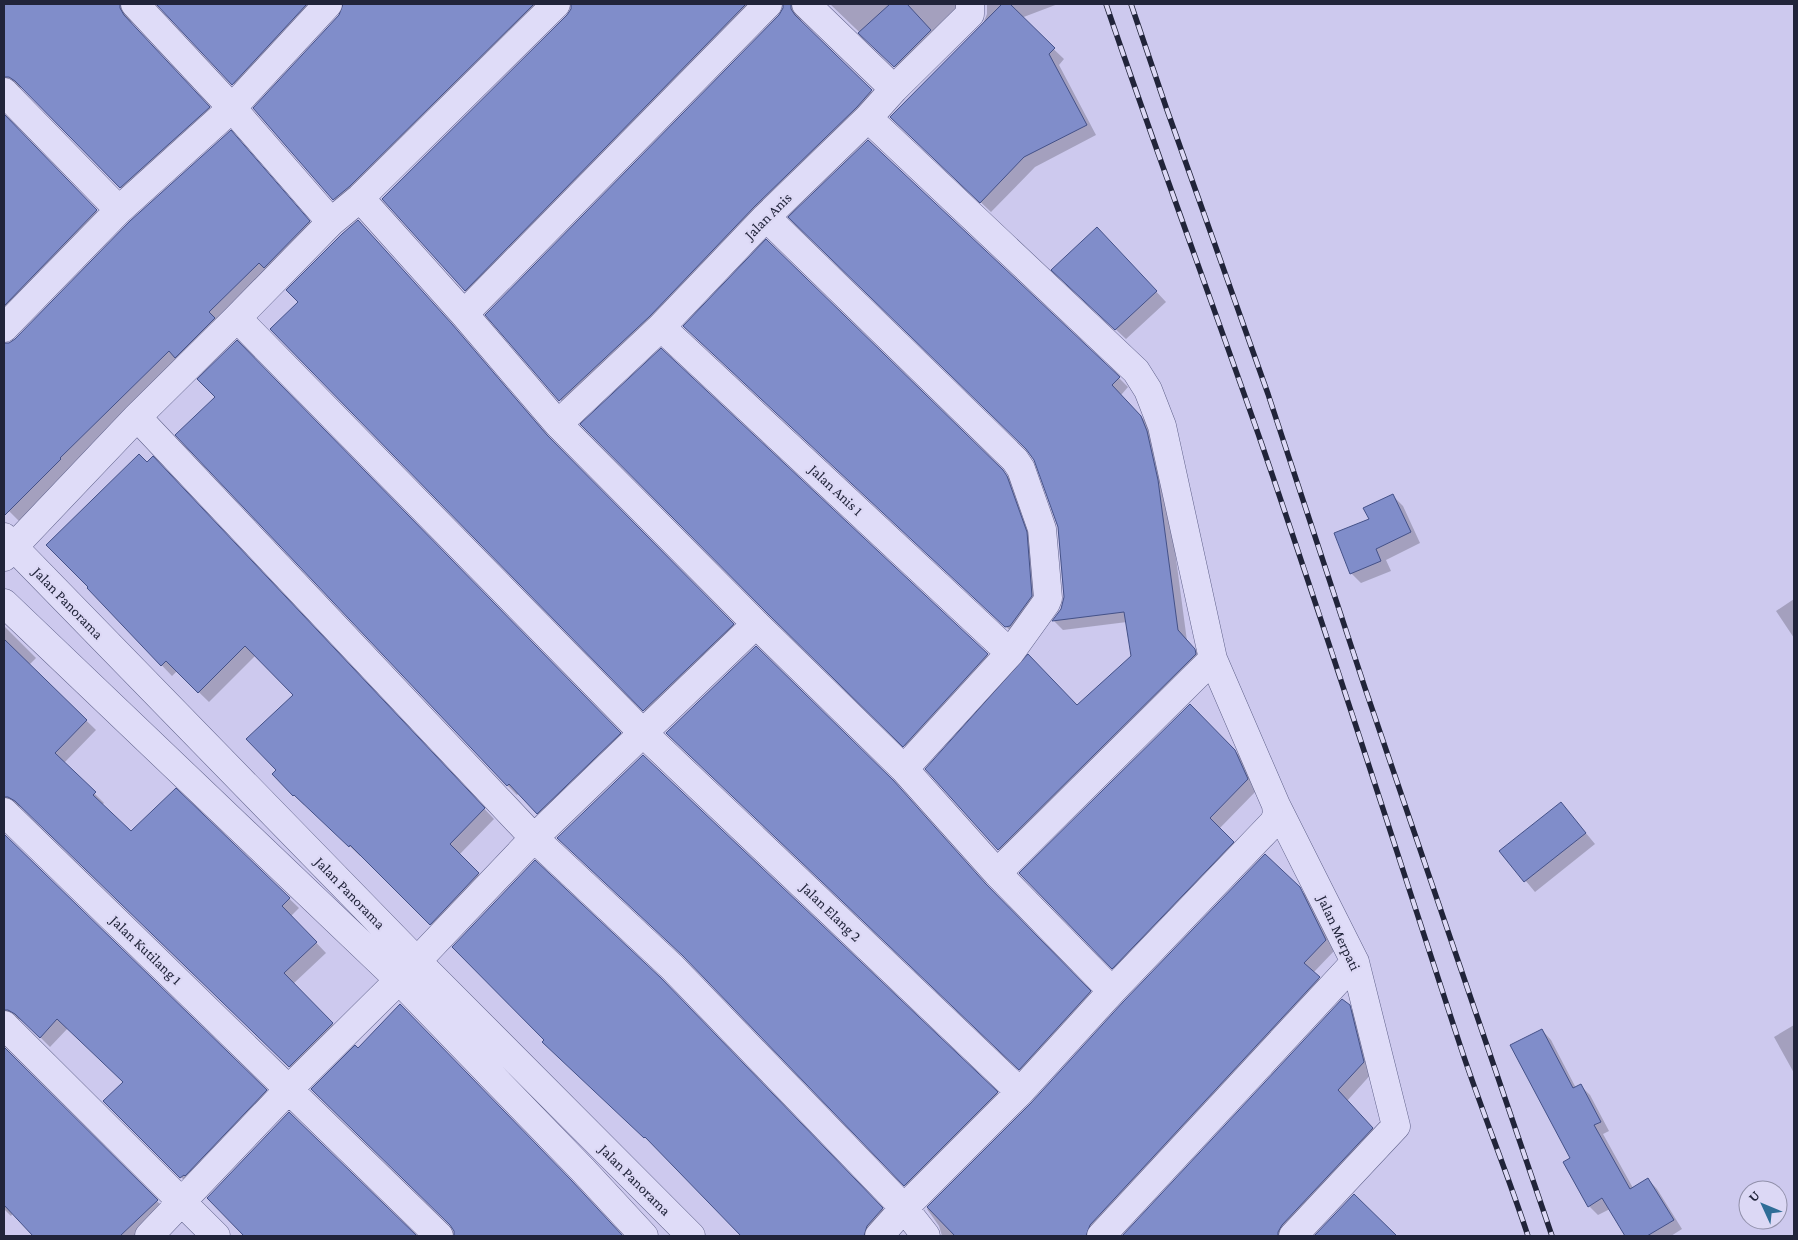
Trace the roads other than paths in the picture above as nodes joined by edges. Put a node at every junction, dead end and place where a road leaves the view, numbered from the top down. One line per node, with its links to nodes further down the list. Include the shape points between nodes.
1 (135, 4): 9 (street)
2 (328, 4): 9 (street)
3 (556, 4): 11 (street)
4 (768, 4): 15 (street)
5 (806, 4): 7 (street)
6 (970, 4): 7 (street, Jalan Anis, via 970,14)
7 (894, 89): 10 (street, Jalan Anis)
8 (4, 92): 12 (street)
9 (232, 108): 12 (street); 14 (street)
10 (868, 118): 13 (street, Jalan Anis); 25 (street, Jalan Merpati, via 1136,371 1148,390 1162,426)
11 (360, 198): 14 (street); 15 (street)
12 (119, 210): 17 (street)
13 (766, 217): 18 (street, Jalan Anis); 24 (street, via 1018,464 1042,528 1048,598)
14 (331, 222): 16 (street)
15 (464, 314): 20 (street)
16 (237, 318): 19 (street); 26 (street, Jalan Elang 2)
17 (6, 323)
18 (661, 326): 20 (street, Jalan Anis); 24 (street, Jalan Anis 1)
19 (137, 417): 21 (street); 30 (street)
20 (558, 424): 23 (street)
21 (7, 547): 33 (street, Jalan Panorama)
22 (4, 603): 33 (street)
23 (756, 624): 26 (street); 27 (street)
24 (1010, 653): 27 (street)
25 (1213, 659): 28 (street, Jalan Merpati); 31 (street)
26 (642, 732): 30 (street); 37 (street, Jalan Elang 2)
27 (904, 769): 31 (street)
28 (1276, 805): 32 (street, Jalan Merpati); 34 (street, via 1274,822)
29 (4, 812): 36 (street, Jalan Kutilang 1)
30 (534, 838): 33 (street); 39 (street, via 672,967)
31 (998, 873): 34 (street)
32 (1355, 962): 47 (street); 48 (street, Jalan Merpati, via 1396,1126)
33 (408, 971): 36 (street); 43 (street); 44 (street, Jalan Panorama)
34 (1112, 991): 37 (street)
35 (4, 1024): 38 (street)
36 (289, 1089): 38 (street); 42 (street, Jalan Kutilang 1)
37 (1020, 1092): 39 (street)
38 (181, 1202): 40 (street); 41 (street)
39 (904, 1208): 45 (street); 46 (street)
40 (149, 1236)
41 (216, 1236)
42 (439, 1236)
43 (644, 1236)
44 (691, 1236)
45 (879, 1236)
46 (926, 1236)
47 (1101, 1236)
48 (1293, 1236)

